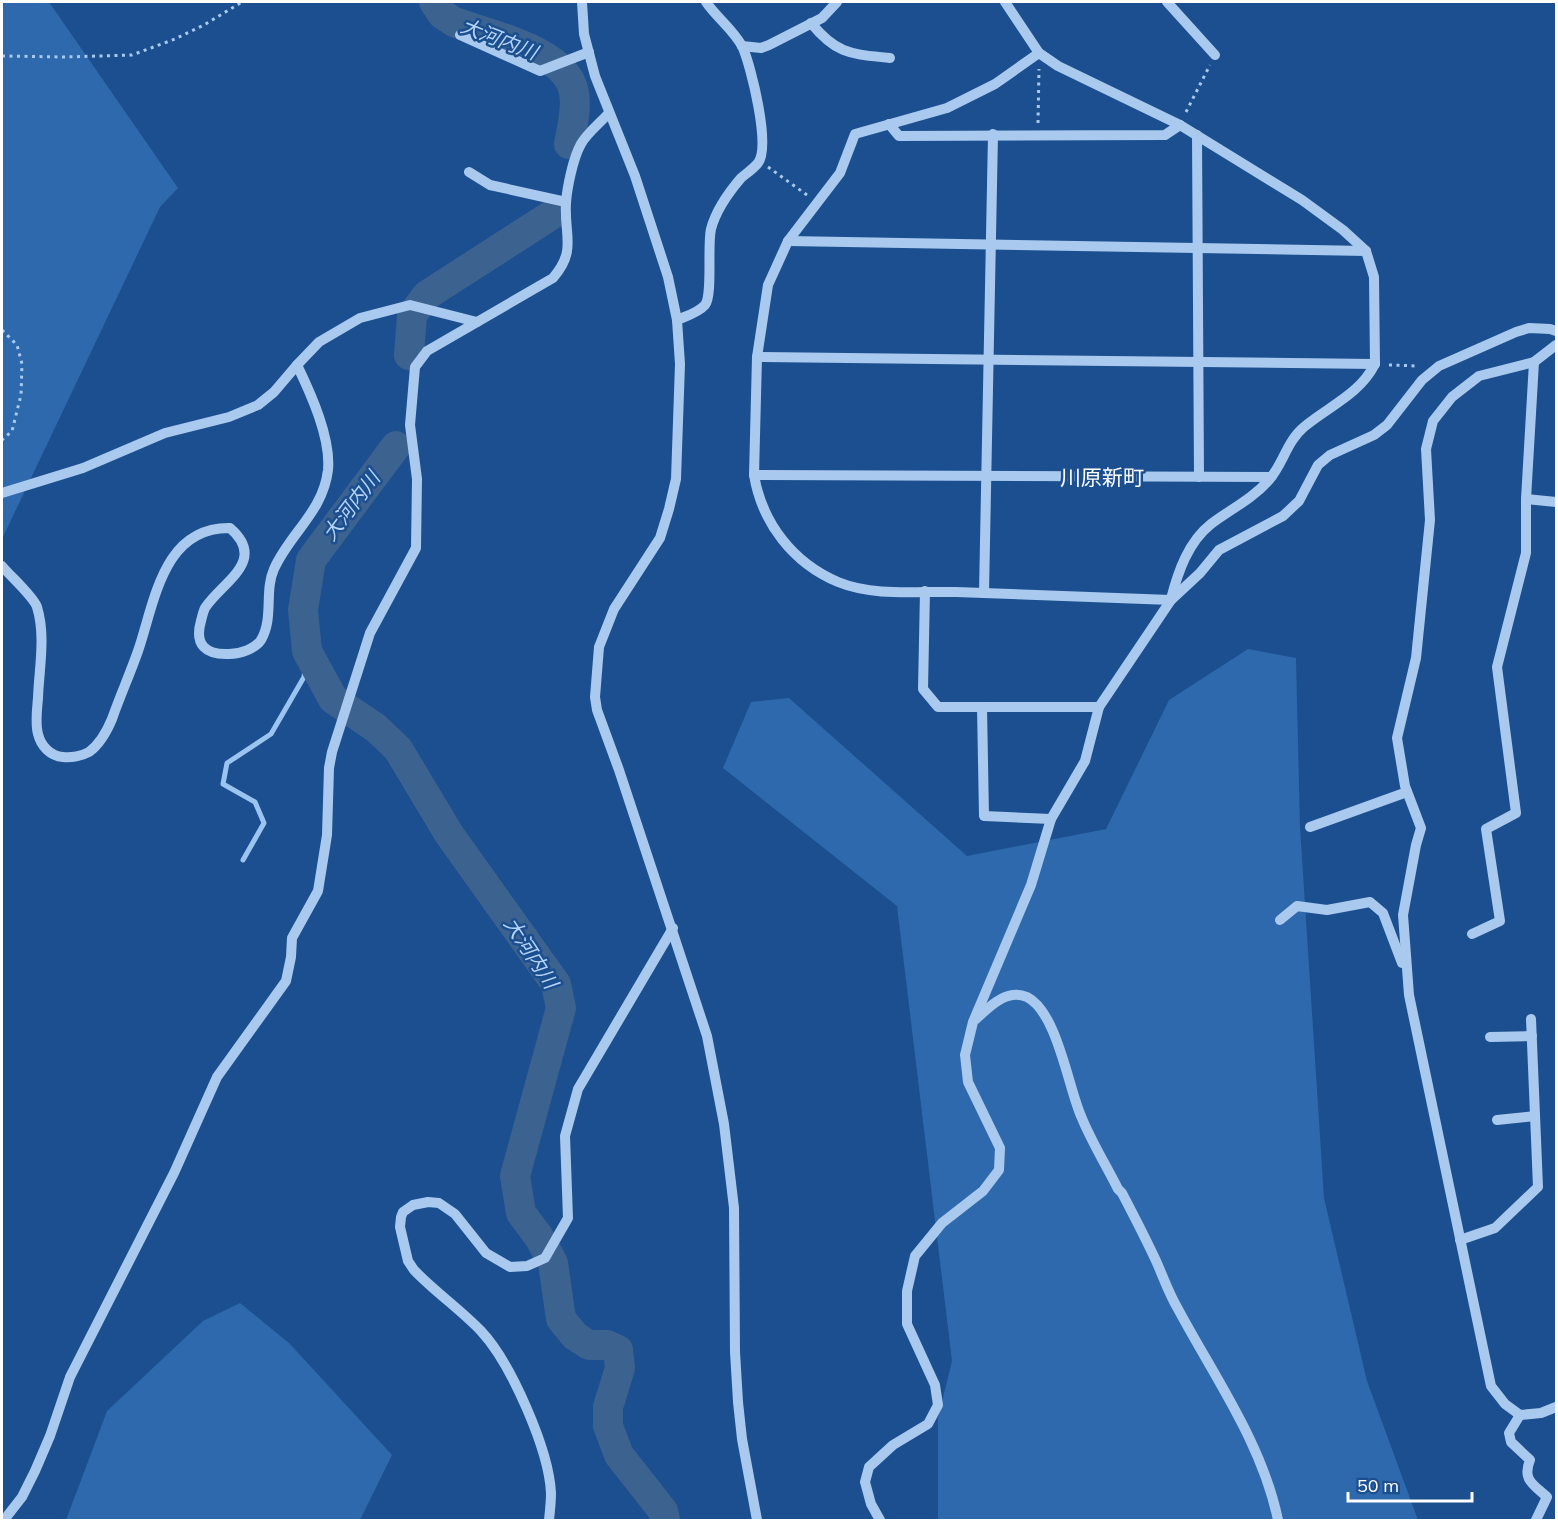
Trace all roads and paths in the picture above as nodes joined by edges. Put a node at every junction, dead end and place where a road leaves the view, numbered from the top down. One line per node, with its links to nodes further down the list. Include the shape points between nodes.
1 (242, 2): 13 (path, via 204,25 132,55)
2 (582, 2): 10 (street)
3 (706, 2): 9 (street)
4 (837, 2): 7 (street, via 822,18)
5 (1005, 2): 11 (street)
6 (1167, 2): 12 (street)
7 (811, 23): 9 (street, via 761,48); 14 (street, via 823,38 848,53)
8 (460, 34): 10 (street, via 540,71)
9 (742, 46): 21 (street, via 754,82 763,144)
10 (589, 52): 15 (street)
11 (1039, 52): 16 (street, via 995,84 947,108); 17 (street, via 1058,66); 19 (path)
12 (1215, 55): 17 (path)
13 (2, 56)
14 (890, 58)
15 (609, 113): 23 (street, via 581,143); 29 (street, via 635,176 668,277)
16 (889, 124): 18 (street, via 899,136); 24 (street, via 855,134 840,173)
17 (1180, 125): 19 (street, via 1165,135); 20 (street)
18 (993, 134): 19 (street); 26 (street)
19 (1038, 134)
20 (1197, 135): 27 (street); 28 (street, via 1302,200)
21 (759, 161): 24 (path); 29 (street, via 723,201 711,227 706,304)
22 (469, 172): 23 (street, via 490,185)
23 (566, 202): 30 (street, via 568,255 562,267 553,278)
24 (818, 203): 25 (street)
25 (788, 241): 26 (street); 34 (street, via 768,285)
26 (991, 244): 27 (street); 35 (street)
27 (1198, 248): 28 (street); 36 (street)
28 (1366, 251): 38 (street, via 1374,277)
29 (677, 320): 59 (street, via 680,364 673,489 660,538 614,609 599,647 595,697)
30 (477, 322): 39 (street, via 410,305 360,318 319,342); 72 (street, via 427,351 415,367 410,425 417,479 416,548 370,633 344,712 328,768 327,836 318,891 292,938 286,981 217,1077 174,1173 70,1377 35,1471)
31 (2, 330): 41 (path, via 17,345 22,364 21,395 12,431)
32 (1557, 331): 40 (street, via 1530,328 1516,332)
33 (1557, 345): 37 (street)
34 (757, 357): 35 (street); 42 (street)
35 (989, 359): 36 (street); 43 (street)
36 (1198, 362): 38 (street); 44 (street)
37 (1534, 362): 47 (street); 55 (street, via 1479,376 1452,397 1433,421 1426,449 1430,520 1416,658 1397,738)
38 (1375, 364): 40 (path); 45 (street, via 1352,393 1302,428)
39 (297, 365): 46 (street, via 258,405 165,433 83,468); 49 (street, via 310,391 327,445 328,468 322,495 274,568 267,629 259,643 231,654 208,651 200,644 198,631 204,609 240,569 244,556 244,546 230,528 203,531 187,540 169,562 153,597 109,727 98,745 86,753 59,757 42,746 38,733 40,625 36,605)
40 (1438, 366): 52 (street, via 1374,435 1330,454 1318,465 1299,501 1283,516 1219,550)
41 (2, 440)
42 (754, 475): 43 (street); 50 (street, via 757,492 775,531 790,550 812,567 838,582 877,592)
43 (987, 476): 44 (street); 51 (street)
44 (1199, 477): 45 (street)
45 (1271, 477): 52 (street, via 1255,496 1209,526 1191,547 1178,571)
46 (2, 493)
47 (1526, 500): 48 (street); 60 (street, via 1526,553 1497,668 1516,813 1486,829 1500,921)
48 (1557, 502)
49 (2, 566)
50 (925, 591): 51 (street); 54 (street, via 923,689 938,707)
51 (984, 593): 52 (street)
52 (1171, 600): 53 (street)
53 (1099, 706): 54 (street); 56 (street, via 1085,761)
54 (982, 707): 56 (street, via 984,816)
55 (1407, 792): 57 (street); 61 (street, via 1420,828 1403,915)
56 (1051, 819): 63 (street, via 1031,885)
57 (1310, 827)
58 (1280, 920): 61 (street, via 1297,906 1327,910 1370,902 1383,913)
59 (673, 928): 73 (street, via 578,1089 565,1136 568,1218 545,1258 527,1266 510,1267 486,1253 455,1214 439,1203 412,1205 401,1217 405,1250 414,1270 482,1333 509,1371 545,1462 551,1492); 74 (street, via 707,1036 724,1124 734,1208 738,1402)
60 (1472, 934)
61 (1407, 975): 68 (street)
62 (1531, 1019): 64 (street)
63 (973, 1022): 75 (street, via 965,1054 968,1082 1000,1148 999,1170 983,1191 942,1223 915,1256 907,1291 907,1324 935,1385 938,1405 928,1424 893,1445 868,1467 865,1482); 76 (street, via 996,1001 1013,994 1027,997 1042,1010 1081,1116 1170,1296 1254,1447)
64 (1532, 1036): 65 (street); 66 (street)
65 (1490, 1037)
66 (1535, 1116): 67 (street); 68 (street, via 1538,1187 1495,1228)
67 (1497, 1120)
68 (1460, 1240): 70 (street, via 1491,1386)
69 (1557, 1407): 70 (street)
70 (1520, 1415): 71 (street, via 1509,1433 1512,1442 1530,1460 1526,1471 1529,1480 1547,1497)
71 (1536, 1520)
72 (4, 1521)
73 (549, 1521)
74 (757, 1521)
75 (880, 1521)
76 (1278, 1521)

